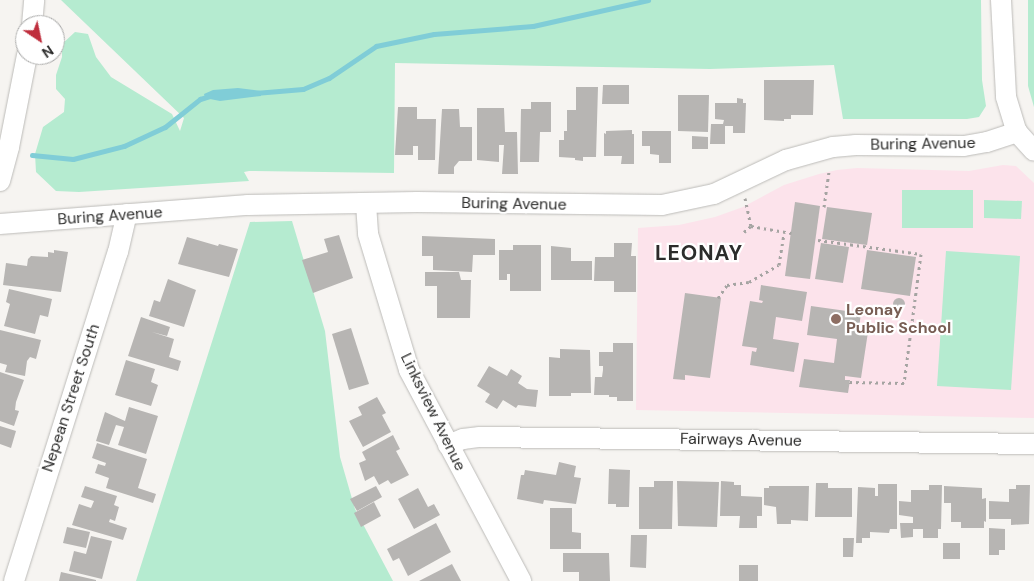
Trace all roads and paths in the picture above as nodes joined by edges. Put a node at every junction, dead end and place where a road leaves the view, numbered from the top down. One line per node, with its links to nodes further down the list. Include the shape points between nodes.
1 (34, 0): 3 (street)
2 (1001, 0): 5 (street, via 1004,78 1010,116)
3 (33, 15)
4 (25, 65): 8 (street, via 10,147)
5 (1017, 132): 6 (street); 9 (street, Buring Avenue, via 964,146 833,147 786,160 714,194 662,205)
6 (1034, 151)
7 (829, 170): 11 (path)
8 (0, 181)
9 (366, 204): 12 (street, Buring Avenue, via 248,205); 22 (street, Linksview Avenue, via 368,234 405,358)
10 (746, 205): 14 (path)
11 (824, 206)
12 (127, 214): 13 (street, Buring Avenue); 23 (street, Nepean Street South, via 120,246)
13 (0, 224)
14 (751, 226): 15 (path); 16 (path)
15 (744, 232)
16 (784, 232): 17 (path); 19 (path, via 779,265 748,282 727,285)
17 (791, 233)
18 (818, 240): 20 (path, via 921,254 904,383)
19 (718, 298)
20 (849, 382)
21 (1034, 444): 22 (street, Fairways Avenue, via 480,437)
22 (448, 445): 24 (street, Linksview Avenue)
23 (14, 581)
24 (521, 581)

